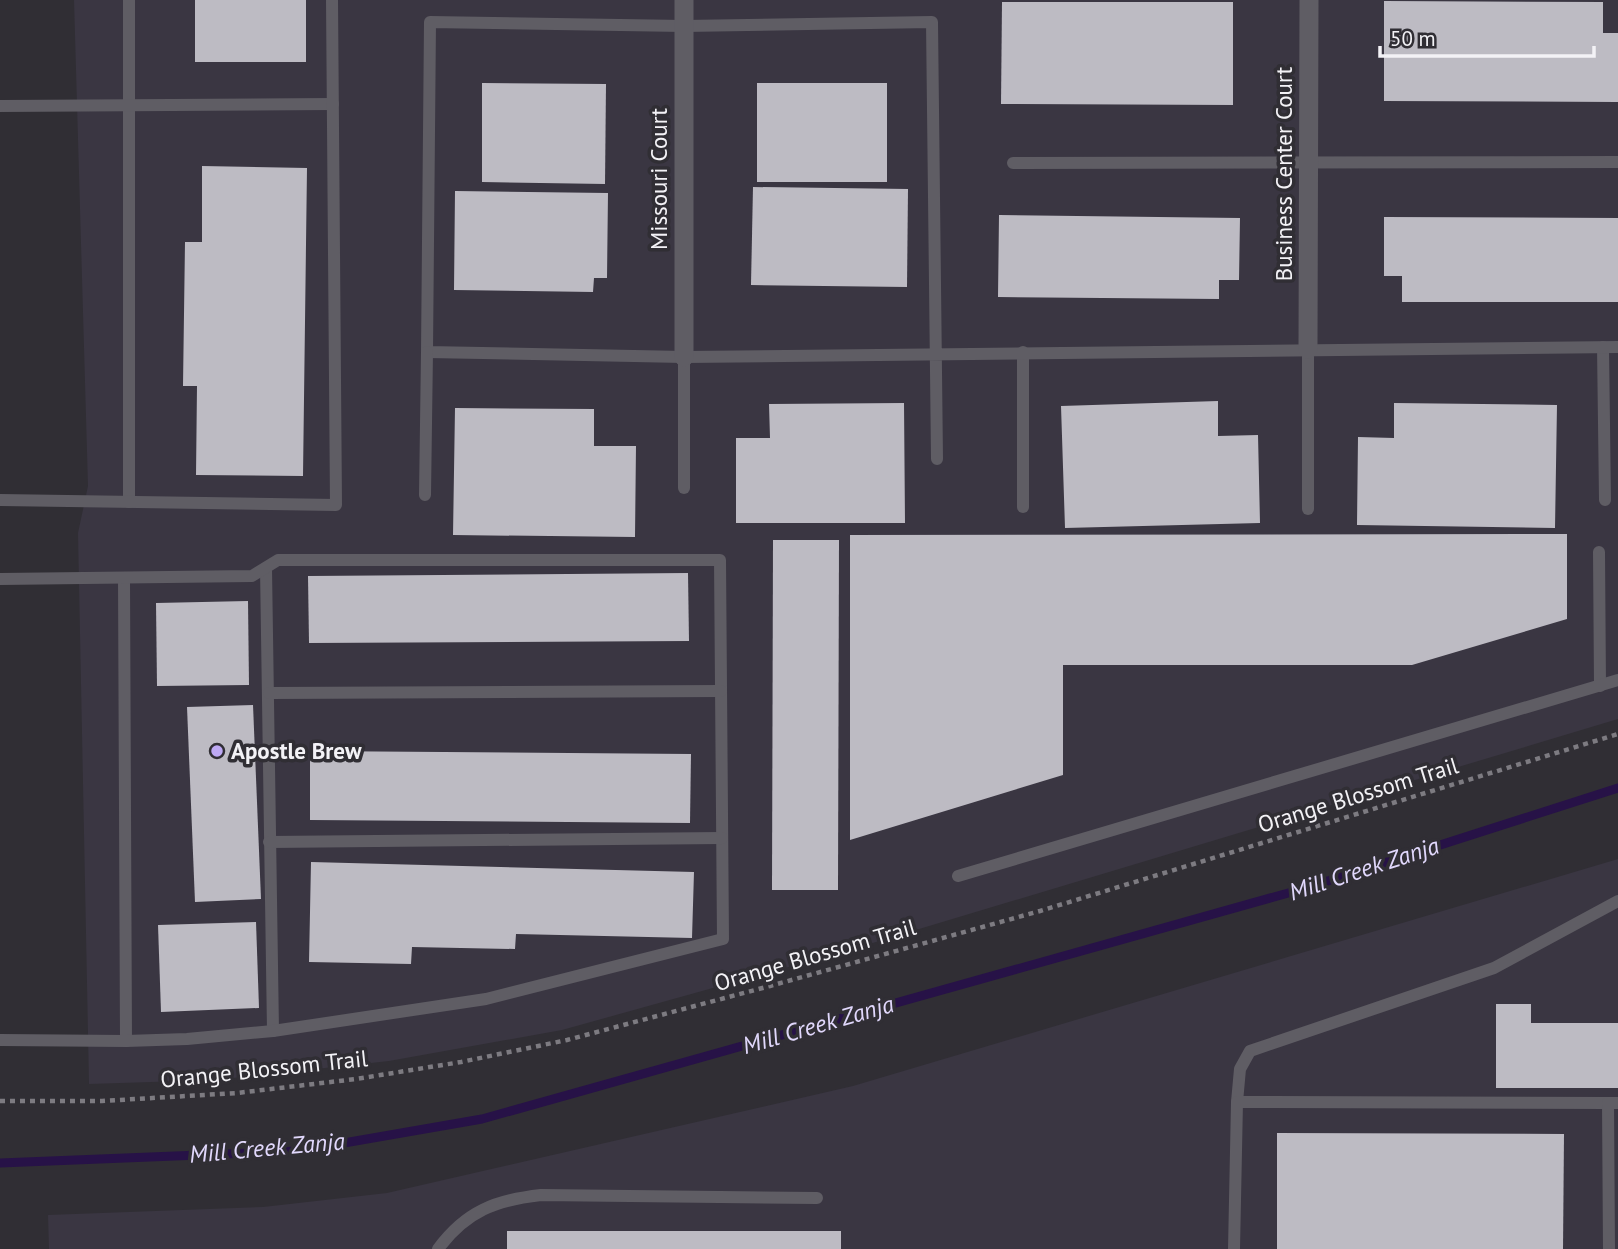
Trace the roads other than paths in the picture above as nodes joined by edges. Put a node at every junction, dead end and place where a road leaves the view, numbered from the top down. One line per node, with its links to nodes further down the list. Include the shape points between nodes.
1 (130, 0): 7 (lane)
2 (332, 0): 6 (lane)
3 (684, 0): 5 (street, Missouri Court)
4 (1309, 0): 9 (street, Business Center Court)
5 (684, 26): 15 (lane, via 430,22); 17 (lane, via 932,22); 18 (street, Missouri Court)
6 (333, 104): 7 (lane); 24 (lane, via 336,505)
7 (130, 105): 8 (lane); 24 (lane)
8 (0, 106)
9 (1309, 162): 10 (lane); 11 (lane); 14 (street, Business Center Court)
10 (1618, 162)
11 (1013, 163)
12 (1602, 347): 13 (lane); 14 (lane); 23 (lane)
13 (1618, 347)
14 (1308, 349): 16 (lane); 26 (lane)
15 (427, 352): 18 (lane); 21 (lane)
16 (1023, 352): 17 (lane); 25 (lane)
17 (936, 354): 18 (lane); 19 (lane)
18 (684, 357): 20 (lane)
19 (937, 459)
20 (684, 488)
21 (425, 495)
22 (0, 500): 24 (lane)
23 (1605, 500)
24 (130, 502)
25 (1023, 508)
26 (1308, 509)
27 (1599, 552): 32 (lane)
28 (265, 568): 29 (lane, via 252,576); 33 (lane, via 278,559 720,561); 34 (lane)
29 (124, 578): 30 (lane); 41 (lane)
30 (0, 579)
31 (1618, 680): 32 (lane)
32 (1600, 686): 37 (lane)
33 (721, 691): 34 (lane); 35 (lane)
34 (269, 693): 36 (lane)
35 (722, 838): 36 (lane); 39 (lane, via 723,939 486,999)
36 (269, 842): 39 (lane)
37 (958, 876)
38 (1618, 901): 42 (lane, via 1494,968 1250,1051 1240,1069)
39 (273, 1031): 41 (lane)
40 (0, 1040): 41 (lane)
41 (126, 1041)
42 (1237, 1102): 43 (lane); 46 (lane)
43 (1613, 1103): 47 (lane)
44 (817, 1198): 45 (lane, via 510,1198 467,1220)
45 (438, 1249)
46 (1234, 1249)
47 (1609, 1249)

